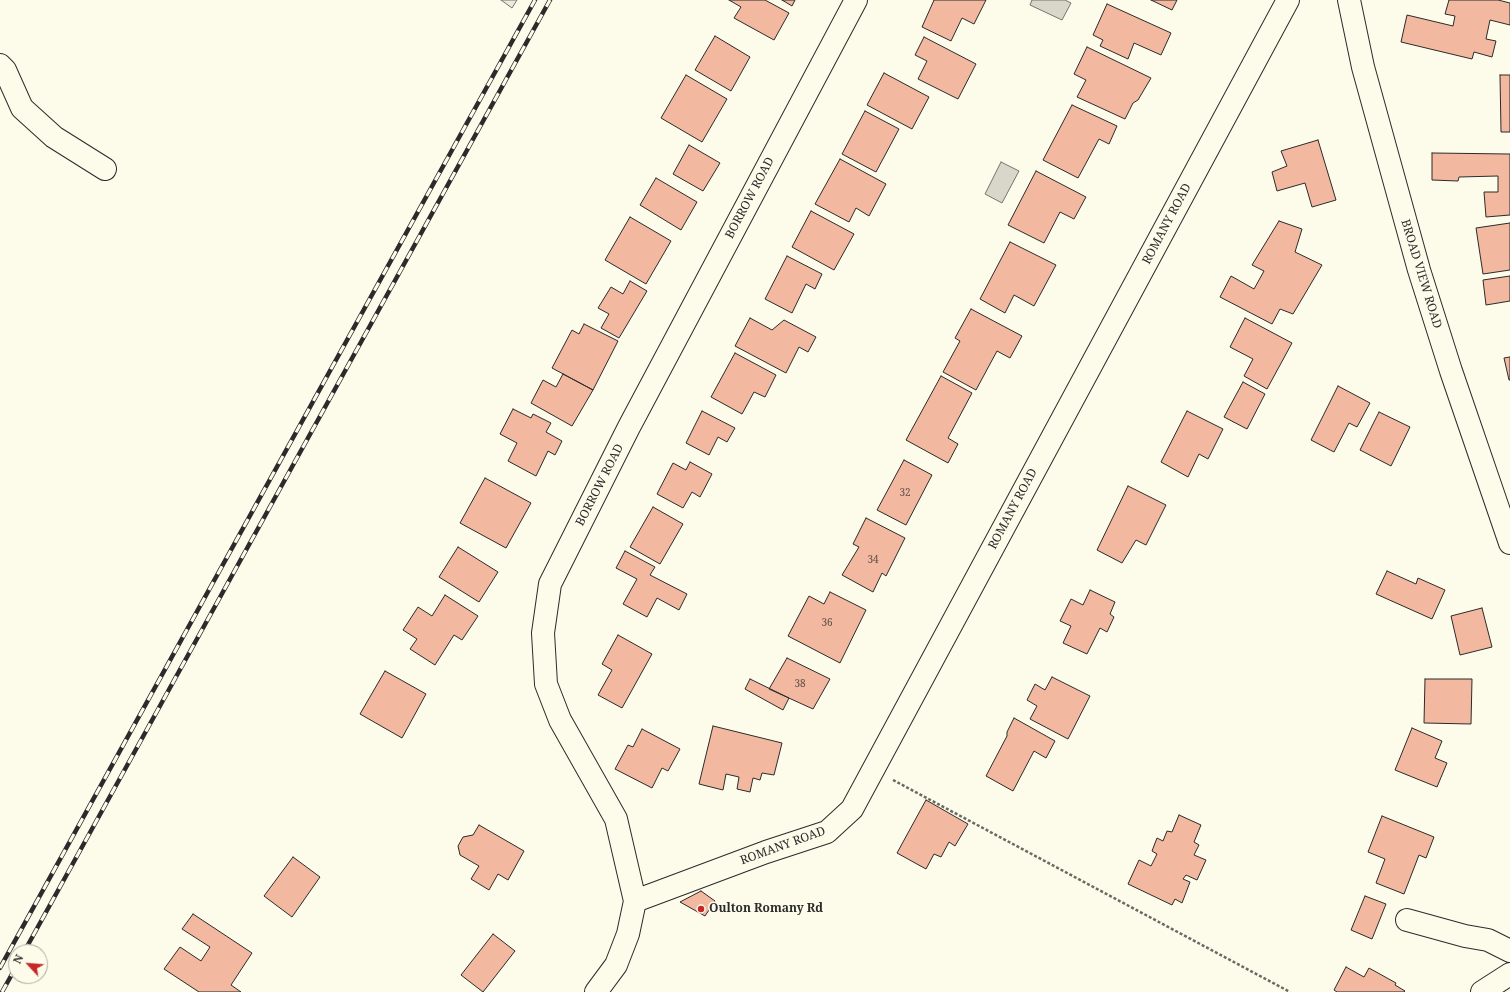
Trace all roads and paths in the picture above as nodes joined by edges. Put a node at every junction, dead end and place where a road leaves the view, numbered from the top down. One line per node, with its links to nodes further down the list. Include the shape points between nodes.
1 (856, 0): 8 (street, BORROW ROAD, via 629,427 550,584 543,633 546,684 560,720 616,819)
2 (1288, 0): 7 (street, ROMANY ROAD)
3 (1349, 0): 6 (street, BROAD VIEW ROAD, via 1363,67 1419,270)
4 (0, 64): 5 (street, via 22,108 54,137)
5 (105, 169)
6 (1510, 543)
7 (873, 769): 8 (street, ROMANY ROAD, via 852,809 827,832); 13 (path)
8 (635, 901): 12 (street, BORROW ROAD, via 628,934 616,964)
9 (1407, 920): 10 (street, via 1488,940)
10 (1510, 951)
11 (1510, 974): 14 (street)
12 (599, 991)
13 (1290, 992)
14 (1482, 992)

